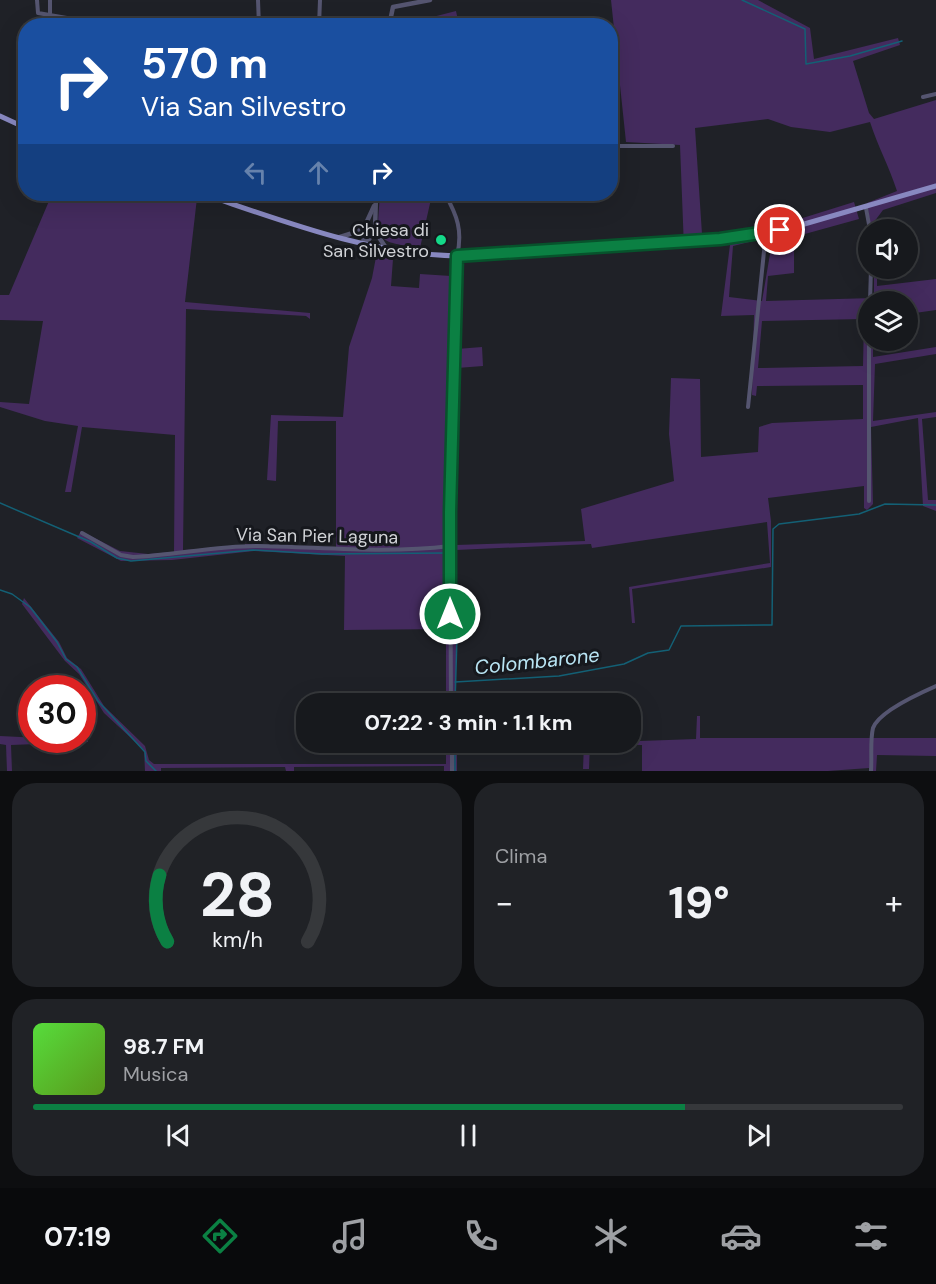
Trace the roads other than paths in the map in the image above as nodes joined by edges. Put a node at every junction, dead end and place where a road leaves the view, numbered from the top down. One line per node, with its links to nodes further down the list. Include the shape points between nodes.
1 (37, 0): 6 (street, via 38,13)
2 (50, 0): 6 (street)
3 (258, 0): 8 (street)
4 (321, 0): 9 (street)
5 (429, 0): 10 (street, via 393,7)
6 (50, 13): 7 (street)
7 (74, 18)
8 (259, 18)
9 (320, 18)
10 (391, 18)
11 (936, 94): 12 (street)
12 (923, 97)
13 (2, 118): 14 (main road)
14 (18, 125)
15 (618, 146): 16 (street)
16 (673, 146)
17 (936, 186): 22 (main road)
18 (224, 201): 27 (main road)
19 (375, 201): 21 (street)
20 (448, 201): 30 (street, via 459,223)
21 (375, 205): 24 (street); 25 (street)
22 (866, 208): 23 (street); 26 (main road)
23 (868, 219)
24 (365, 226): 27 (street, via 348,236); 28 (street)
25 (375, 231): 28 (street); 29 (street)
26 (766, 232): 30 (main road, via 720,239); 32 (street)
27 (330, 236): 28 (main road)
28 (364, 246): 29 (main road)
29 (391, 251): 30 (main road)
30 (457, 256): 35 (street)
31 (869, 351): 33 (street)
32 (748, 407)
33 (868, 501)
34 (82, 533): 35 (street, Via San Pier Laguna, via 121,555 133,557 255,546 356,551)
35 (450, 546): 37 (street)
36 (936, 686): 40 (street, via 904,701 877,722 873,729)
37 (451, 693)
38 (452, 753): 39 (street)
39 (452, 771)
40 (871, 771)

